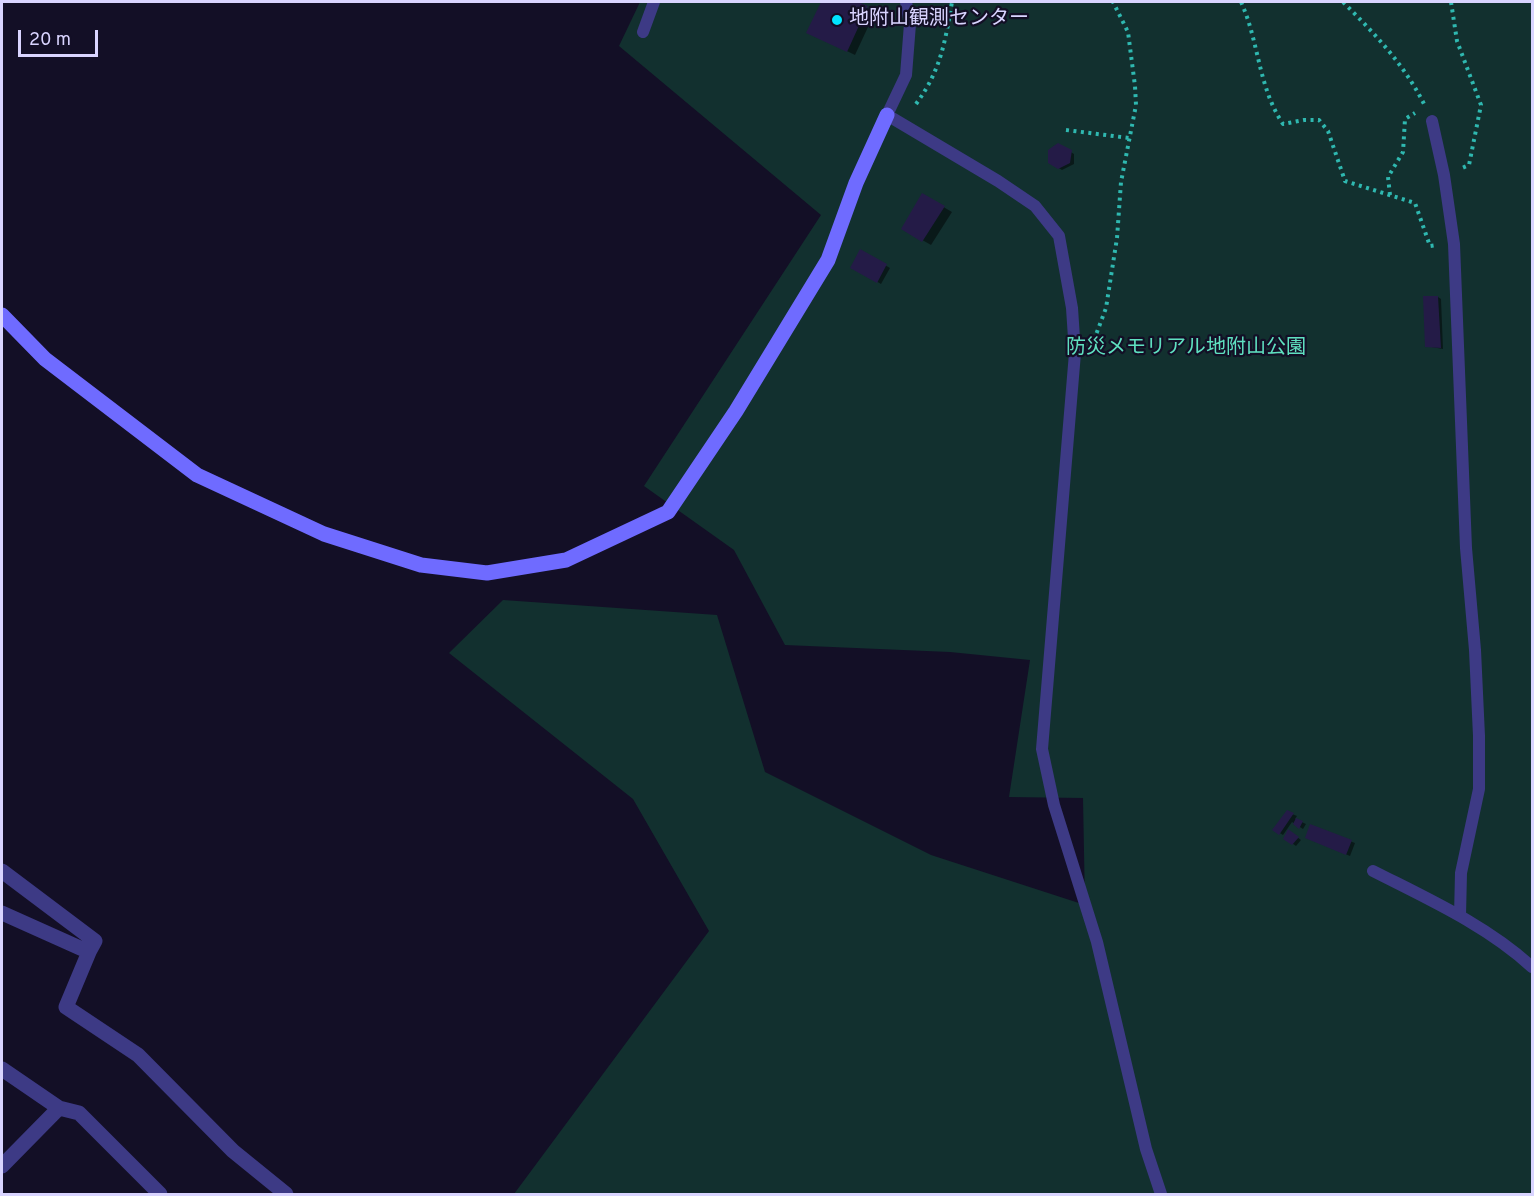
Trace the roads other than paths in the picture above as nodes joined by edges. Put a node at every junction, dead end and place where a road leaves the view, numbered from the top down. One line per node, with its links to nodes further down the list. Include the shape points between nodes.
1 (654, 2): 3 (lane)
2 (906, 2): 4 (lane, via 910,24 906,75)
3 (643, 32)
4 (887, 115): 6 (street, via 856,183 828,260 736,411 668,512 566,560 487,573 421,565 324,534 197,475 45,358); 18 (lane, via 1035,206 1059,236 1072,308 1075,353 1042,749 1054,806 1097,942 1146,1149)
5 (1432, 121): 10 (lane, via 1454,244 1466,548 1479,736 1479,789 1461,873)
6 (2, 315)
7 (2, 871): 11 (street, via 95,942)
8 (1373, 871): 10 (lane)
9 (2, 913): 11 (street)
10 (1460, 915): 12 (lane)
11 (89, 952): 17 (street, via 66,1007 138,1055 233,1151)
12 (1533, 967)
13 (2, 1069): 14 (street)
14 (59, 1108): 15 (street); 16 (street, via 79,1113)
15 (2, 1166)
16 (160, 1194)
17 (286, 1194)
18 (1161, 1194)

